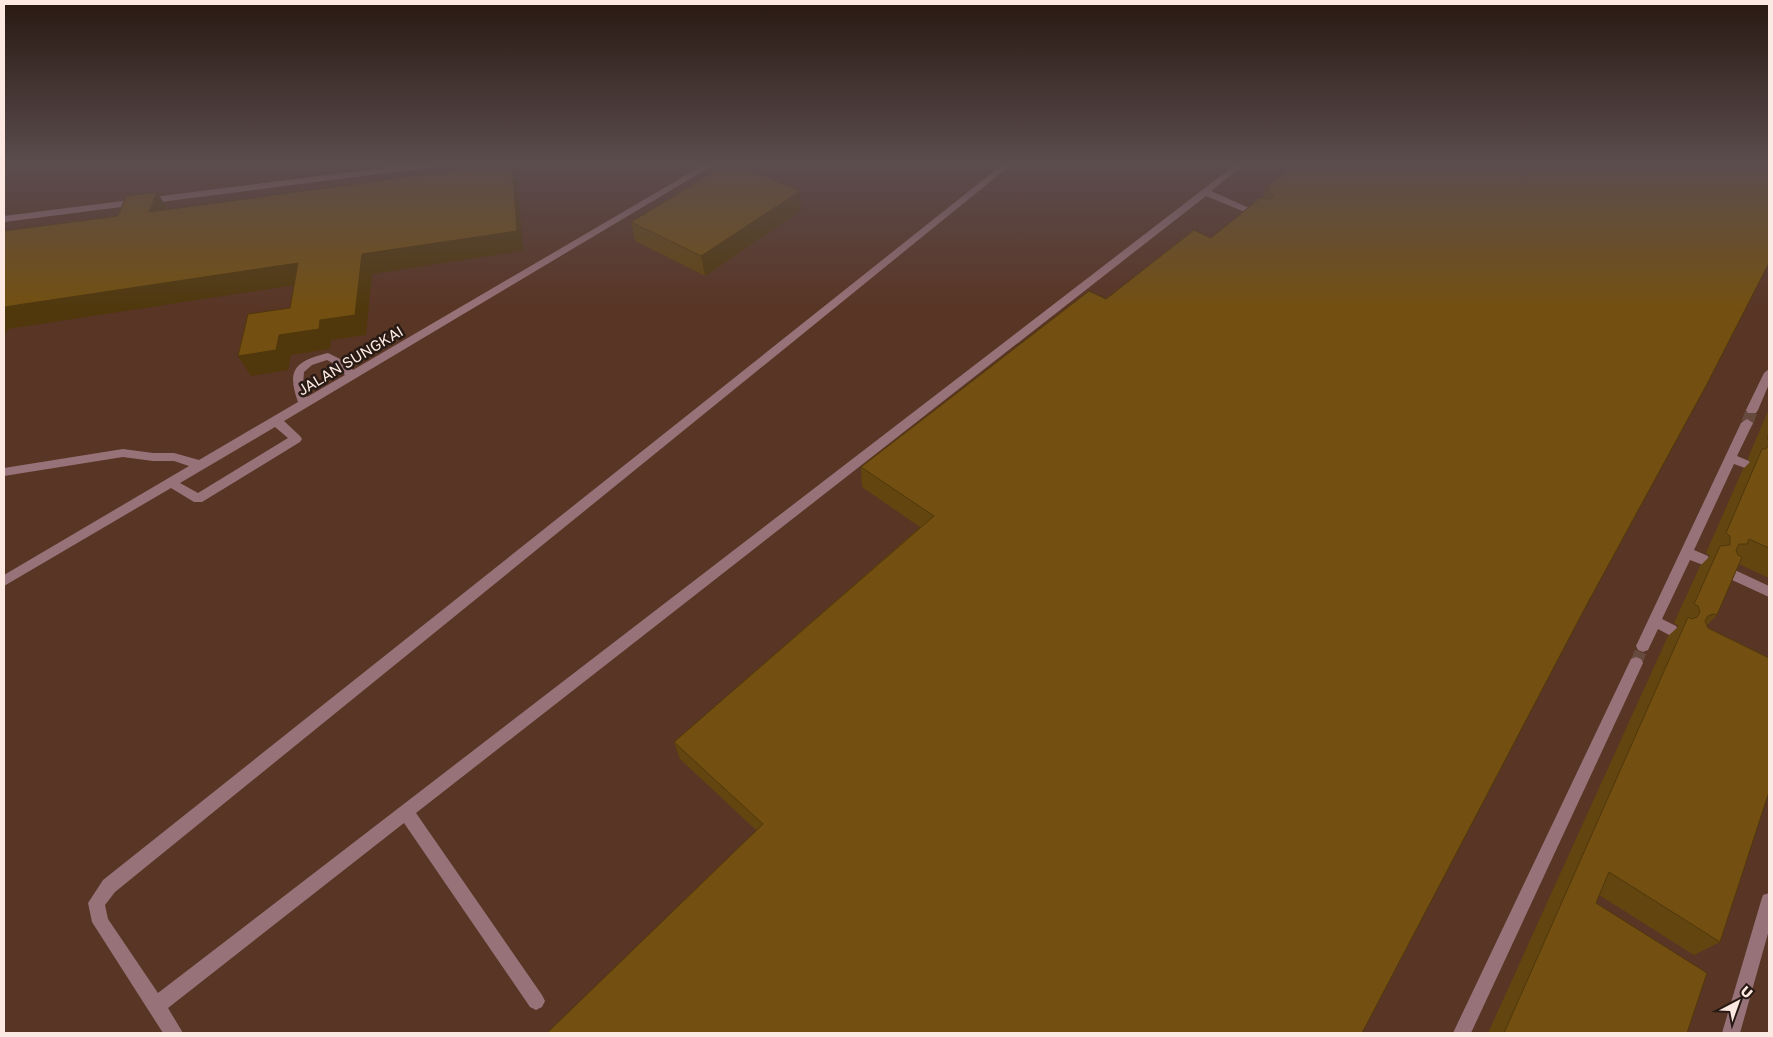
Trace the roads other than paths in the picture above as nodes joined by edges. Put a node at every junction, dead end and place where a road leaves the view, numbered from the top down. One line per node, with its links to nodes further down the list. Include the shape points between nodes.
1 (56, 212): 7 (lane)
2 (629, 212): 9 (lane, JALAN SUNGKAI)
3 (948, 212): 31 (lane, via 109,886 96,903 100,922)
4 (1179, 212): 28 (lane)
5 (1254, 212): 6 (lane)
6 (1260, 215)
7 (4, 219)
8 (1769, 373): 11 (lane)
9 (352, 376): 10 (lane, JALAN SUNGKAI); 10 (lane, via 328,356 308,361 299,370 296,382)
10 (304, 404): 12 (lane, JALAN SUNGKAI)
11 (1752, 410)
12 (276, 421): 16 (lane, JALAN SUNGKAI); 18 (lane, via 296,439 198,499)
13 (1747, 423): 14 (lane)
14 (1730, 458): 15 (lane); 19 (lane)
15 (1745, 464)
16 (200, 465): 17 (lane, via 174,457 123,453); 18 (lane, JALAN SUNGKAI)
17 (4, 472)
18 (170, 483): 22 (lane, JALAN SUNGKAI)
19 (1686, 552): 20 (lane); 24 (lane)
20 (1703, 560)
21 (1724, 570): 23 (lane)
22 (4, 581)
23 (1769, 592)
24 (1654, 622): 25 (lane); 26 (lane)
25 (1671, 630)
26 (1643, 646)
27 (1636, 663): 33 (lane)
28 (406, 812): 30 (lane); 31 (lane)
29 (1769, 901): 34 (lane)
30 (536, 1002)
31 (157, 1005): 32 (lane)
32 (174, 1033)
33 (1462, 1033)
34 (1731, 1033)

